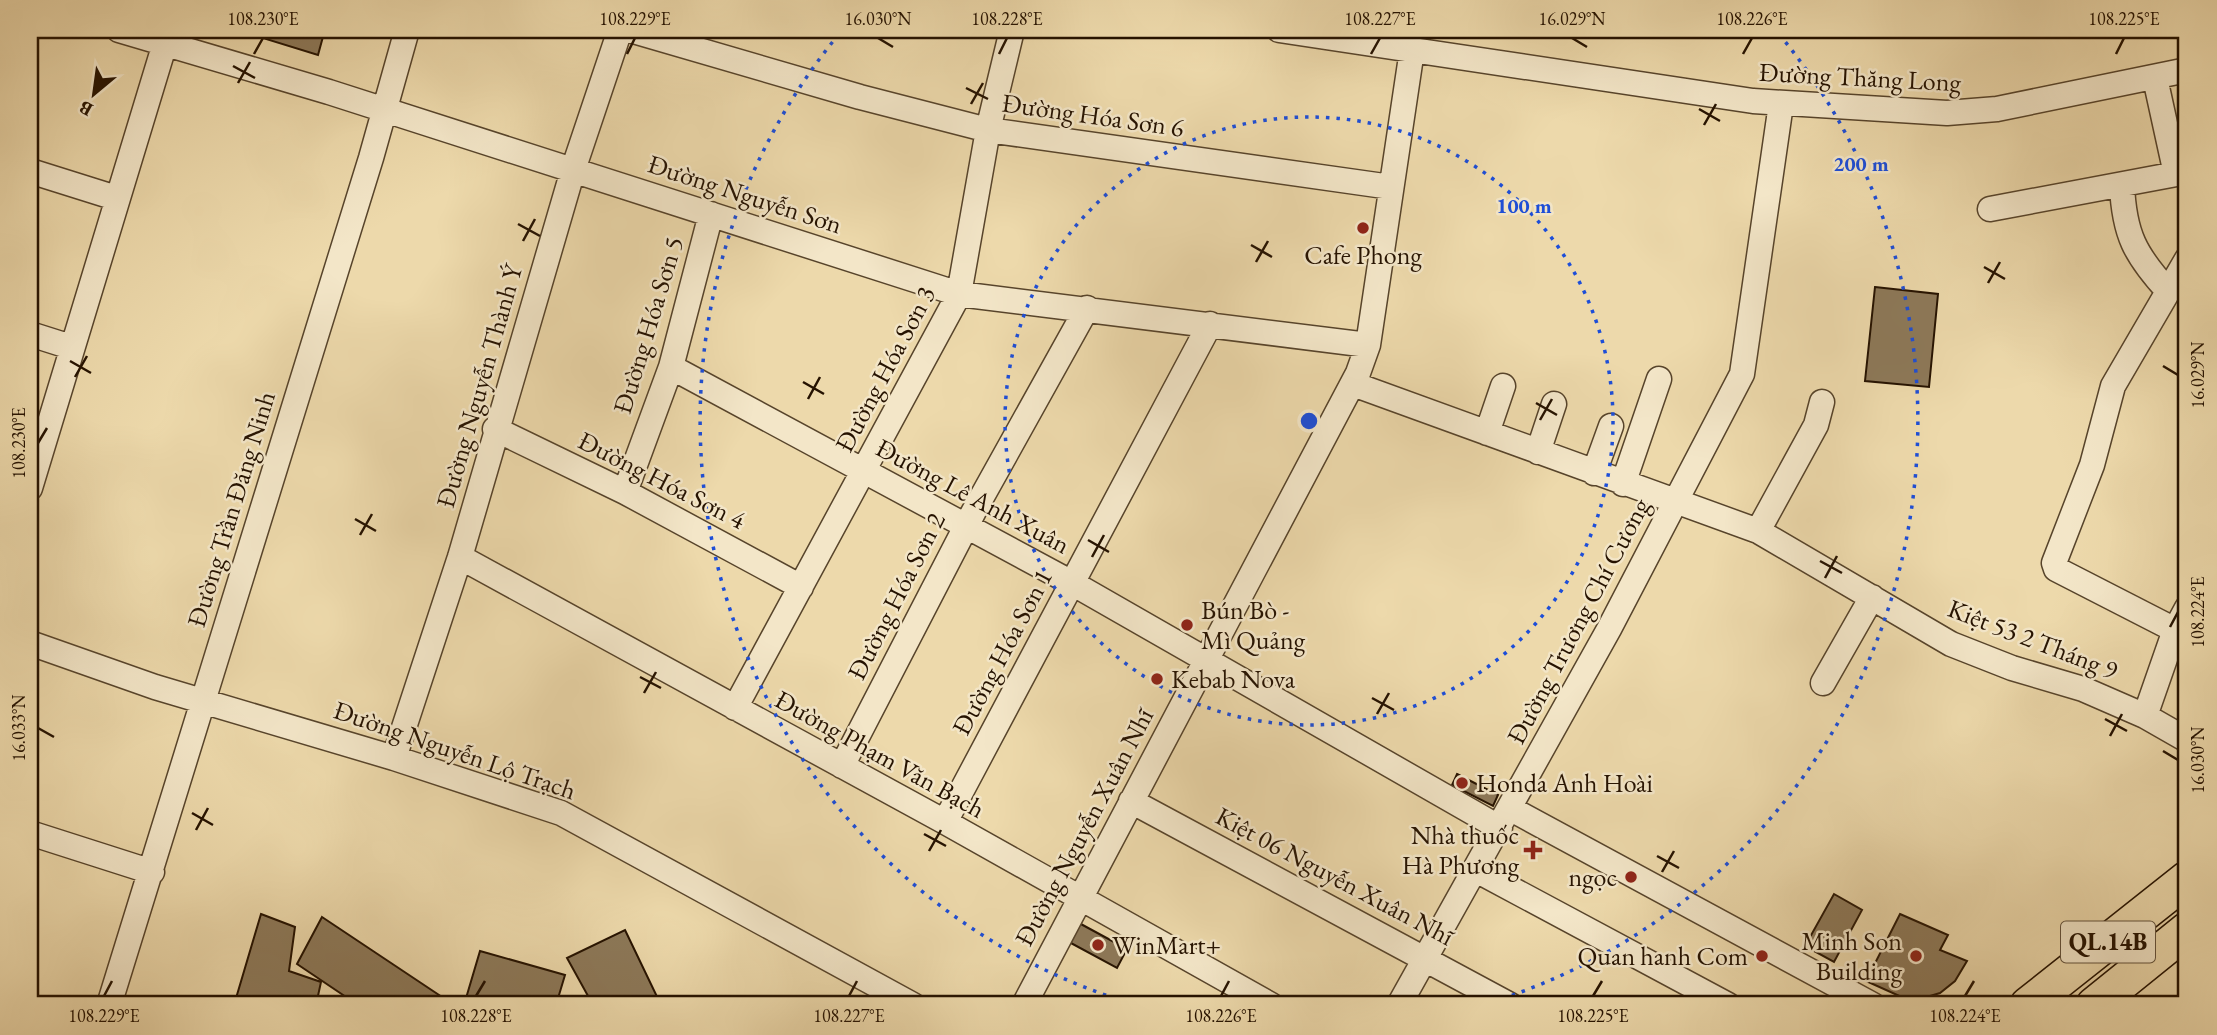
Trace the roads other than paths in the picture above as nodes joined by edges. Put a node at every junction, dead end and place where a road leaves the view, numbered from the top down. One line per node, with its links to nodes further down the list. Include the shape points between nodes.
1 (119, 30): 7 (street, Đường Nguyễn Sơn)
2 (407, 30): 12 (street, Đường Trần Đăng Ninh)
3 (620, 30): 14 (street, Đường Nguyễn Thành Ý)
4 (630, 30): 13 (street, Đường Hóa Sơn 6)
5 (1012, 30): 13 (street, Đường Hóa Sơn 3)
6 (1279, 30): 8 (street, Đường Thăng Long)
7 (167, 36): 12 (street, Đường Nguyễn Sơn); 19 (street)
8 (1412, 51): 11 (street, Đường Thăng Long); 18 (street, Đường Nguyễn Xuân Nhĩ)
9 (2187, 70): 10 (street, Đường Thăng Long)
10 (2155, 78): 11 (street, Đường Thăng Long, via 1965,113); 16 (street)
11 (1781, 104): 45 (street, Đường Trương Chí Cương, via 1742,374)
12 (384, 111): 14 (street, Đường Nguyễn Sơn); 57 (street, Đường Trần Đăng Ninh)
13 (988, 130): 18 (street, Đường Hóa Sơn 6); 24 (street, Đường Hóa Sơn 3)
14 (573, 170): 21 (street, Đường Nguyễn Sơn); 37 (street, Đường Nguyễn Thành Ý)
15 (30, 171): 19 (street)
16 (2182, 173): 17 (street)
17 (2122, 185): 20 (street); 23 (street, via 2127,232)
18 (1391, 187): 28 (street, Đường Nguyễn Xuân Nhĩ)
19 (116, 198): 29 (street)
20 (1990, 209)
21 (711, 214): 24 (street, Đường Nguyễn Sơn); 30 (street, Đường Hóa Sơn 5)
22 (2187, 259): 23 (street)
23 (2168, 291): 53 (street, via 2113,386 2092,465 2053,563 2056,569)
24 (959, 294): 25 (street, Đường Nguyễn Sơn); 40 (street, Đường Hóa Sơn 3)
25 (1087, 308): 26 (street, Đường Nguyễn Sơn); 46 (street, Đường Hóa Sơn 2)
26 (1210, 324): 28 (street, Đường Nguyễn Sơn); 49 (street, Đường Hóa Sơn 1)
27 (30, 334): 29 (street)
28 (1368, 345): 32 (street, Đường Nguyễn Xuân Nhĩ)
29 (71, 347): 42 (street)
30 (671, 368): 40 (street, Đường Lê Anh Xuân); 44 (street, Đường Hóa Sơn 5)
31 (1659, 379): 43 (street)
32 (1353, 384): 38 (street, Kiệt 53 2 Tháng 9); 55 (street, Đường Nguyễn Xuân Nhĩ)
33 (1503, 386): 38 (street)
34 (1822, 402): 47 (street, via 1816,425)
35 (1554, 404): 39 (street)
36 (1611, 426): 41 (street)
37 (495, 429): 44 (street, Đường Hóa Sơn 4); 48 (street, Đường Nguyễn Thành Ý)
38 (1486, 433): 39 (street, Kiệt 53 2 Tháng 9)
39 (1538, 452): 41 (street, Kiệt 53 2 Tháng 9)
40 (865, 472): 46 (street, Đường Lê Anh Xuân); 50 (street, Đường Hóa Sơn 3)
41 (1594, 473): 43 (street, Kiệt 53 2 Tháng 9)
42 (31, 480)
43 (1623, 484): 45 (street, Kiệt 53 2 Tháng 9)
44 (625, 492): 50 (street, Đường Hóa Sơn 4)
45 (1676, 503): 47 (street, Kiệt 53 2 Tháng 9); 64 (street, Đường Trương Chí Cương)
46 (966, 526): 49 (street, Đường Lê Anh Xuân); 62 (street, Đường Hóa Sơn 2)
47 (1758, 531): 51 (street, Kiệt 53 2 Tháng 9)
48 (460, 557): 58 (street, Đường Phạm Văn Bạch); 61 (street, Đường Nguyễn Thành Ý)
49 (1072, 583): 55 (street, Đường Lê Anh Xuân); 65 (street, Đường Hóa Sơn 1)
50 (801, 587): 58 (street, Đường Hóa Sơn 3)
51 (1872, 597): 56 (street); 59 (street, Kiệt 53 2 Tháng 9, via 1951,644 2083,689)
52 (2187, 608): 53 (street)
53 (2175, 630): 59 (street)
54 (30, 643): 57 (street, Đường Nguyễn Lộ Trạch)
55 (1207, 659): 63 (street, Đường Nguyễn Xuân Nhĩ); 64 (street, Đường Lê Anh Xuân)
56 (1822, 683)
57 (203, 701): 61 (street, Đường Nguyễn Lộ Trạch); 68 (street, Đường Trần Đăng Ninh)
58 (735, 708): 62 (street, Đường Phạm Văn Bạch)
59 (2144, 716): 60 (street, Kiệt 53 2 Tháng 9)
60 (2187, 740)
61 (394, 758): 74 (street, Đường Nguyễn Lộ Trạch, via 561,813)
62 (842, 765): 65 (street, Đường Phạm Văn Bạch)
63 (1131, 801): 70 (street, Đường Nguyễn Xuân Nhĩ); 72 (street, Kiệt 06 Nguyễn Xuân Nhĩ)
64 (1505, 818): 67 (street, Đường Trương Chí Cương); 80 (street)
65 (944, 822): 70 (street, Đường Phạm Văn Bạch)
66 (30, 833): 68 (street)
67 (1476, 870): 72 (street, Đường Trương Chí Cương); 79 (street)
68 (152, 872): 73 (street, Đường Trần Đăng Ninh)
69 (2187, 879): 81 (highway, QL.14B)
70 (1078, 898): 75 (street, Đường Nguyễn Xuân Nhĩ); 76 (street, Đường Phạm Văn Bạch)
71 (2187, 930): 82 (highway, QL.14B)
72 (1424, 958): 77 (street, Đường Trương Chí Cương); 78 (street, Kiệt 06 Nguyễn Xuân Nhĩ)
73 (109, 1005)
74 (913, 1005)
75 (1024, 1005)
76 (1271, 1005)
77 (1399, 1005)
78 (1510, 1005)
79 (1728, 1005)
80 (1873, 1005)
81 (2028, 1005)
82 (2094, 1005)

